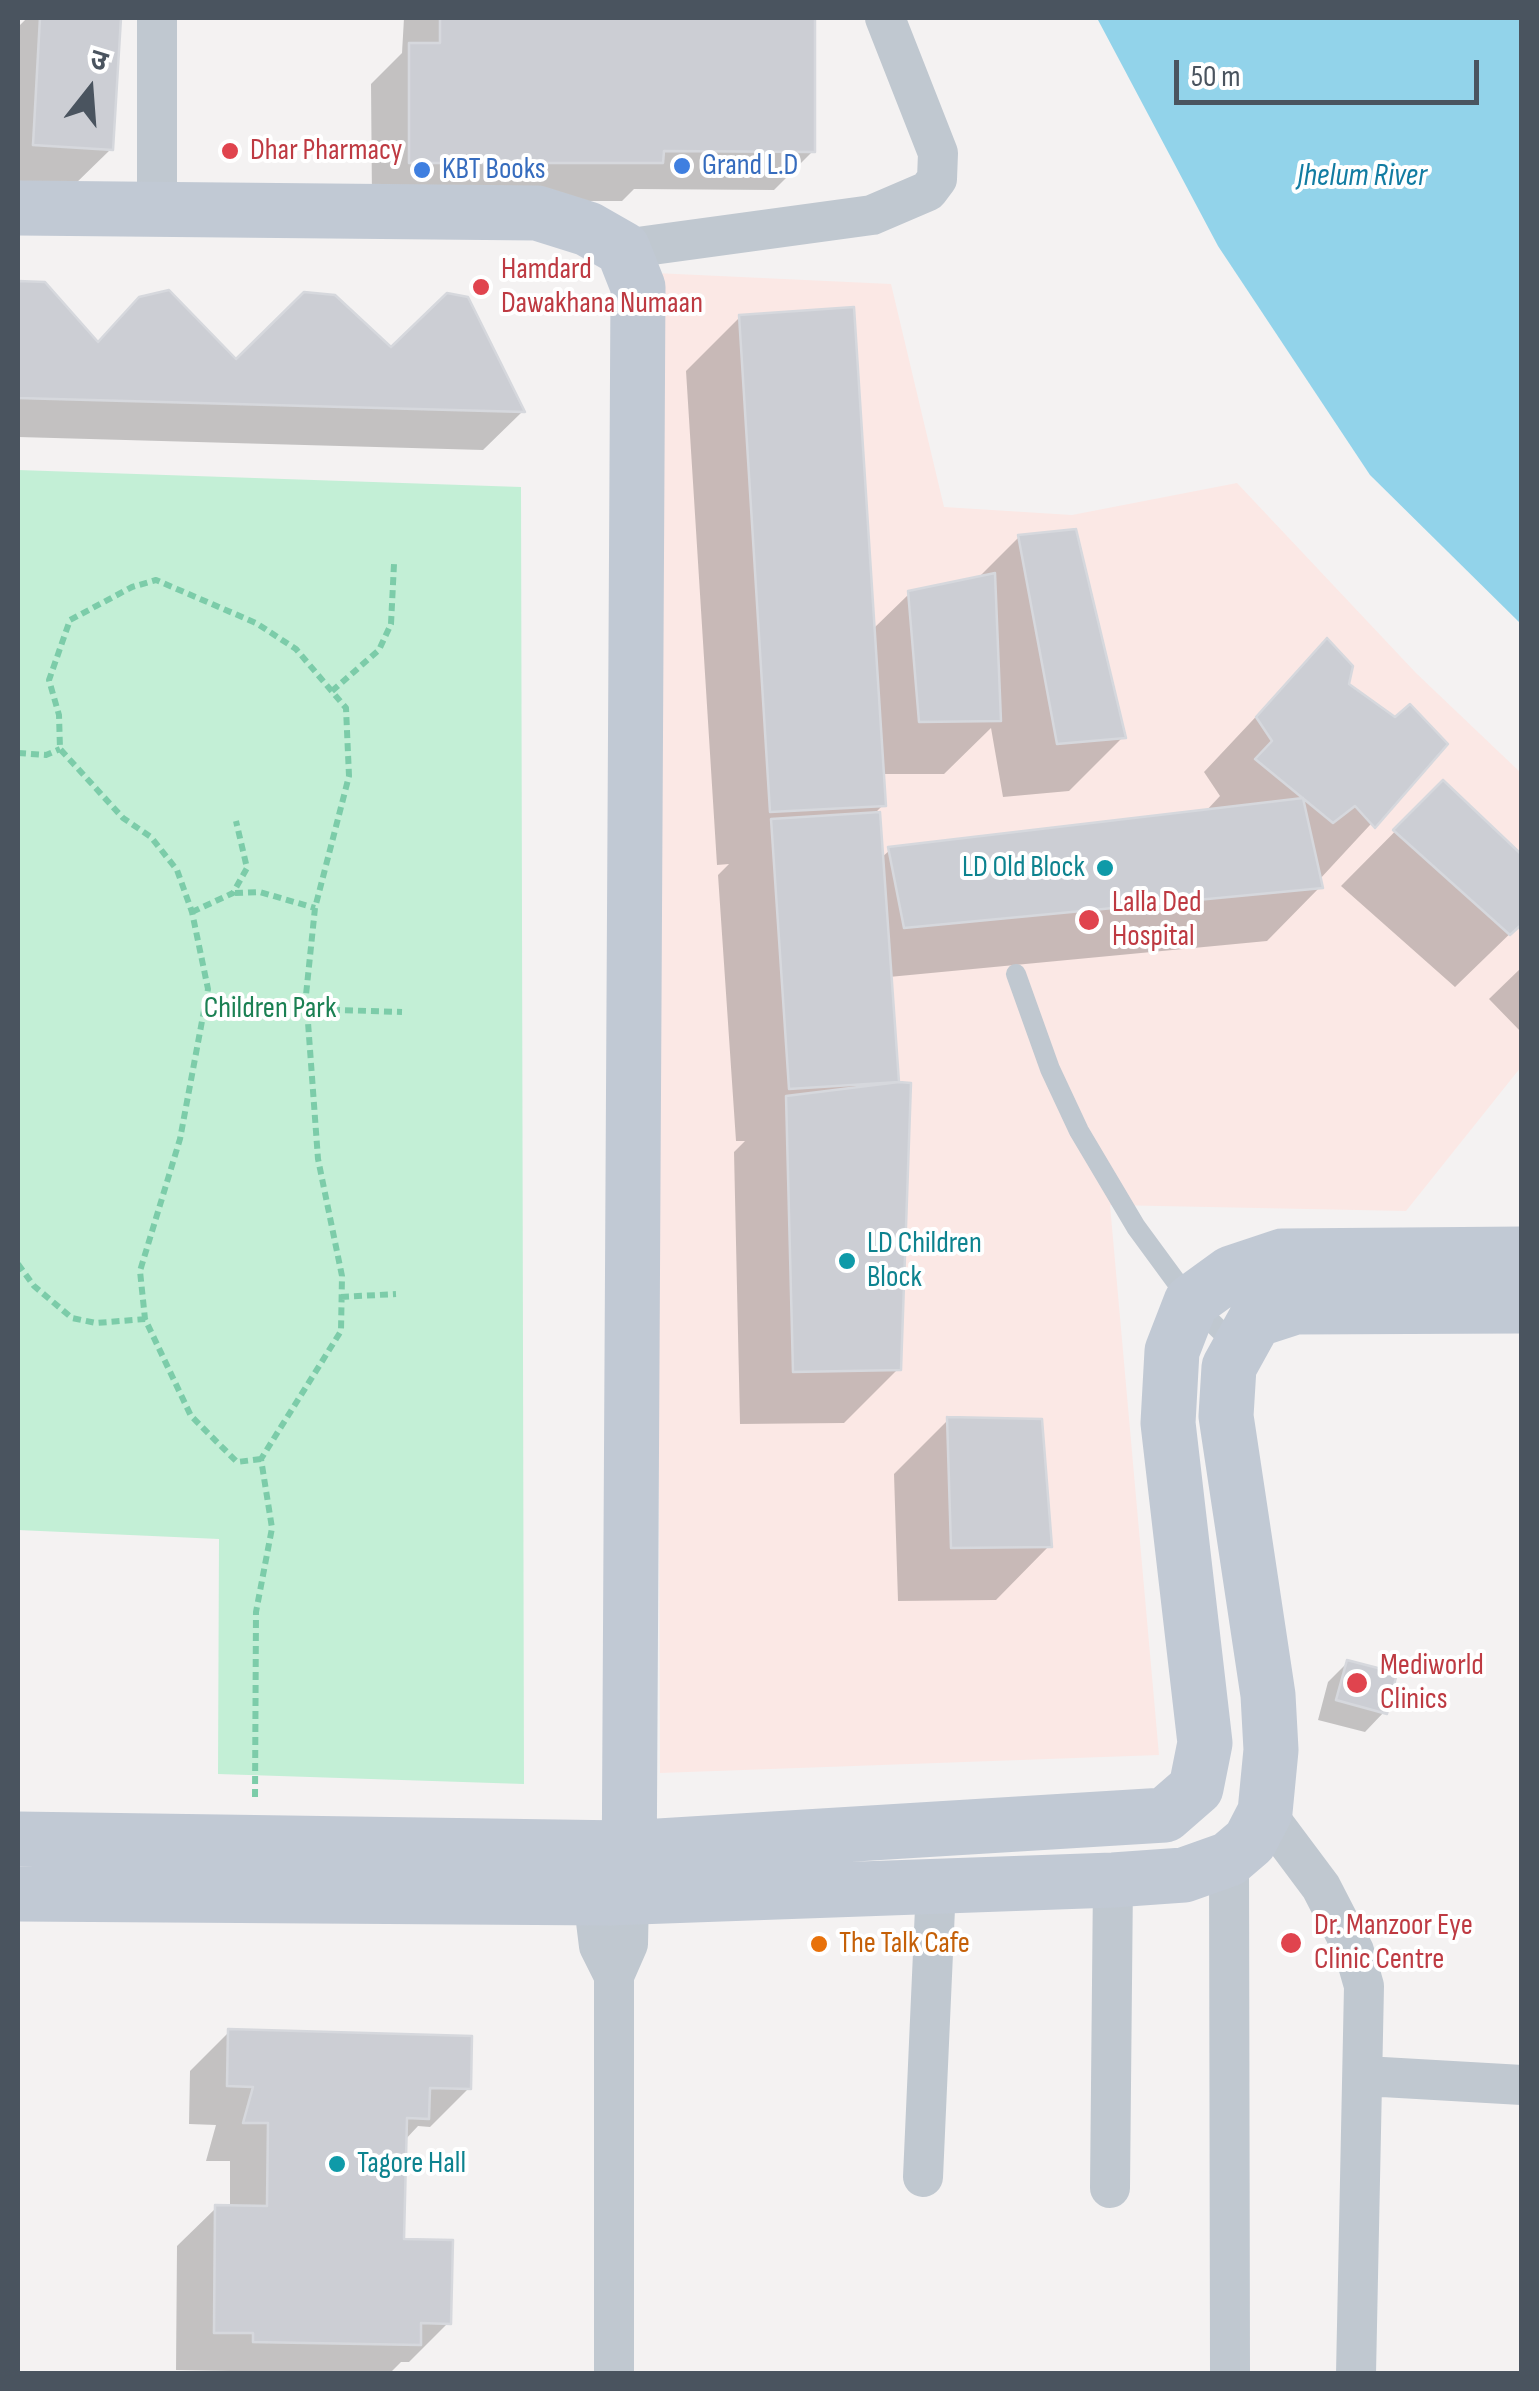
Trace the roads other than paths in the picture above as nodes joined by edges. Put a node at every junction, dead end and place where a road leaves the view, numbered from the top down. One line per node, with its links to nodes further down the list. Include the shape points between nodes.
1 (157, 18): 4 (street)
2 (886, 18): 6 (street, via 938,153 934,186 872,216)
3 (18, 208): 4 (street)
4 (156, 210): 6 (street, via 536,213 588,229)
5 (18, 246): 15 (street, via 139,240 557,247 590,264 606,304)
6 (623, 249): 15 (street, via 638,287)
7 (1016, 974): 9 (lane, via 1079,1130)
8 (1522, 1254): 9 (street, via 1282,1256 1231,1273)
9 (1190, 1302): 11 (lane); 15 (street, via 1172,1351 1168,1422 1205,1743 1196,1788 1165,1815)
10 (1522, 1306): 11 (street, via 1295,1306 1255,1320)
11 (1238, 1348): 12 (street, via 1229,1366 1226,1416 1268,1695)
12 (1264, 1812): 14 (street, via 1250,1841); 19 (street, via 1322,1887 1354,1952 1364,1986)
13 (18, 1840): 15 (street, via 255,1843)
14 (1229, 1858): 16 (street, via 1184,1874); 24 (street)
15 (610, 1872): 17 (street); 18 (street); 23 (street, via 599,1946 614,1976)
16 (1113, 1880): 17 (street); 22 (street)
17 (936, 1886): 21 (street)
18 (18, 1894)
19 (1364, 2076): 20 (street); 25 (street)
20 (1522, 2085)
21 (923, 2177)
22 (1110, 2188)
23 (614, 2374)
24 (1230, 2374)
25 (1356, 2374)

